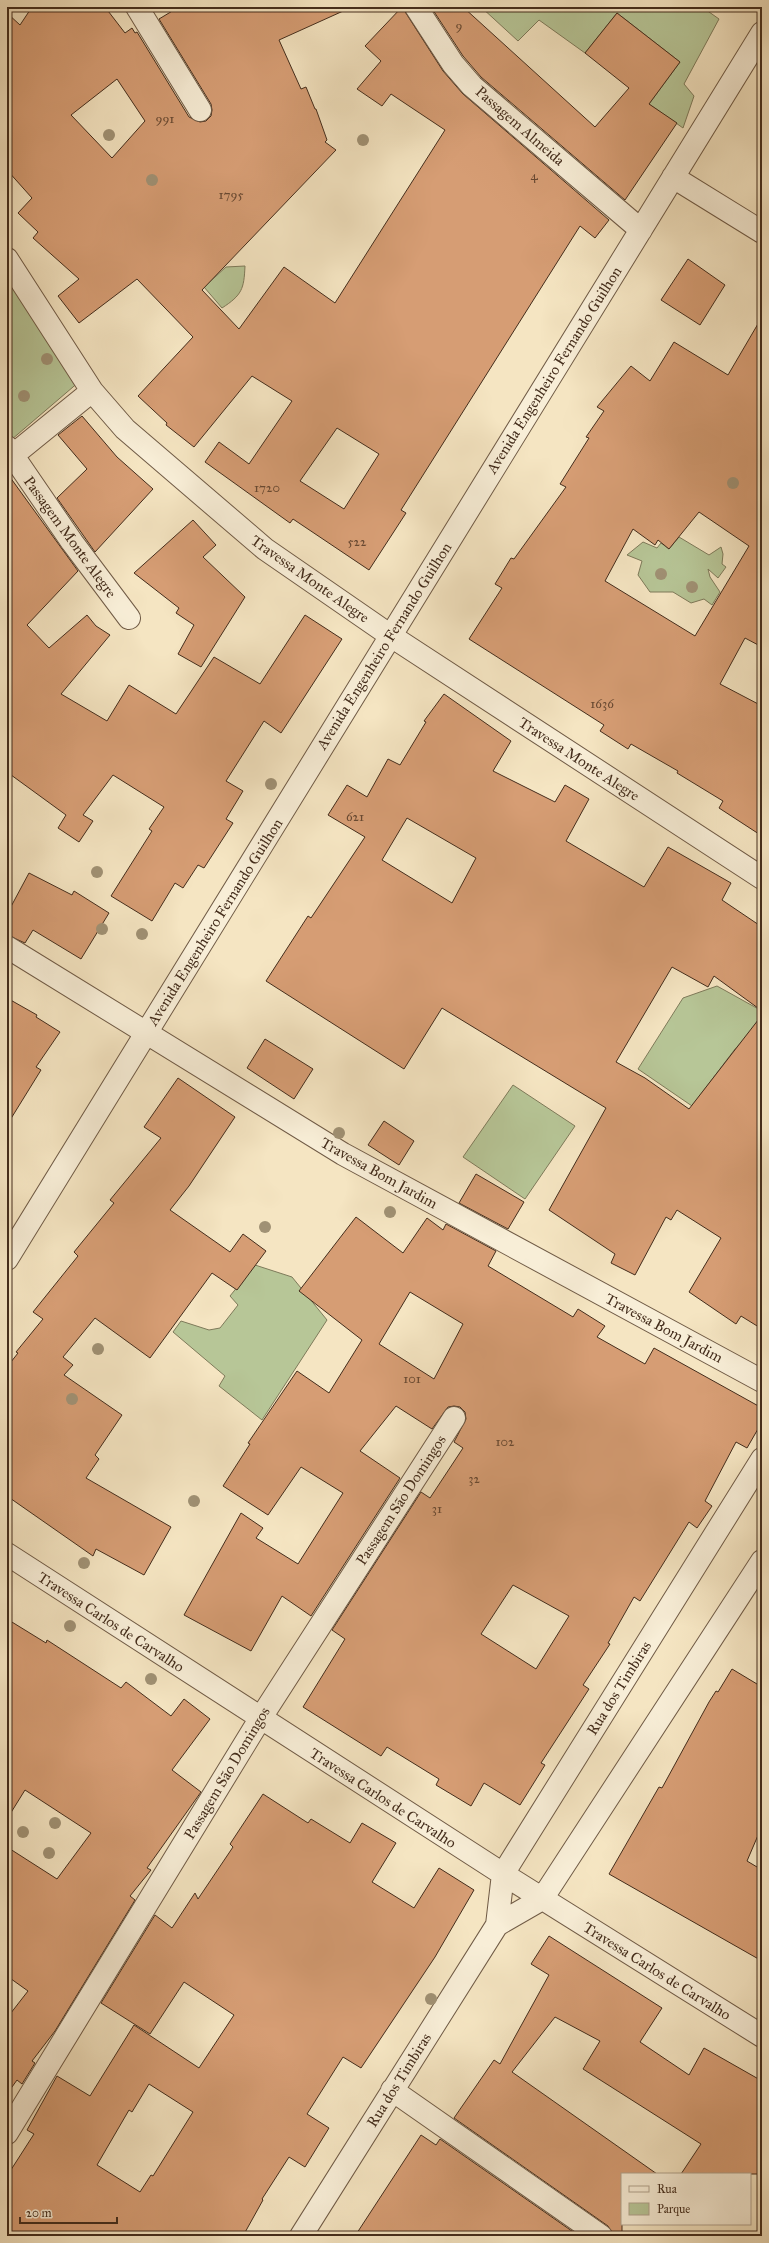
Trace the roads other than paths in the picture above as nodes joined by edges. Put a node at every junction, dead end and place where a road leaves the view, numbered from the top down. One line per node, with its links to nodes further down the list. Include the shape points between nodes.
1 (137, 7): 4 (street)
2 (416, 7): 6 (street, Passagem Almeida, via 453,64 472,86)
3 (762, 33): 5 (street, Avenida Engenheiro Fernando Guilhon)
4 (200, 110)
5 (674, 177): 6 (street, Avenida Engenheiro Fernando Guilhon); 7 (street)
6 (641, 230): 12 (street, Avenida Engenheiro Fernando Guilhon)
7 (762, 232)
8 (7, 259): 9 (street, Travessa Monte Alegre)
9 (92, 391): 10 (street, Passagem Monte Alegre); 12 (street, Travessa Monte Alegre, via 125,429 264,549)
10 (10, 451): 11 (street, Passagem Monte Alegre, via 72,542)
11 (129, 618)
12 (391, 636): 13 (street, Travessa Monte Alegre); 15 (street, Avenida Engenheiro Fernando Guilhon)
13 (762, 878)
14 (7, 947): 15 (street, Travessa Bom Jardim)
15 (146, 1032): 16 (street, Avenida Engenheiro Fernando Guilhon); 17 (street, Travessa Bom Jardim, via 342,1154)
16 (7, 1259)
17 (762, 1381)
18 (454, 1418): 22 (street, Passagem São Domingos)
19 (762, 1459): 23 (street, Rua dos Timbiras)
20 (7, 1554): 22 (street, Travessa Carlos de Carvalho)
21 (762, 1561): 24 (street, Rua dos Timbiras)
22 (260, 1719): 23 (street, Travessa Carlos de Carvalho); 28 (street, Passagem São Domingos)
23 (503, 1874): 24 (street, Travessa Carlos de Carvalho); 25 (street, Rua dos Timbiras)
24 (542, 1899): 25 (street, Rua dos Timbiras); 26 (street, Travessa Carlos de Carvalho)
25 (497, 1925): 27 (street, Rua dos Timbiras)
26 (762, 2036)
27 (392, 2090): 29 (street, Rua dos Timbiras); 30 (street)
28 (7, 2133)
29 (301, 2236)
30 (601, 2236)

